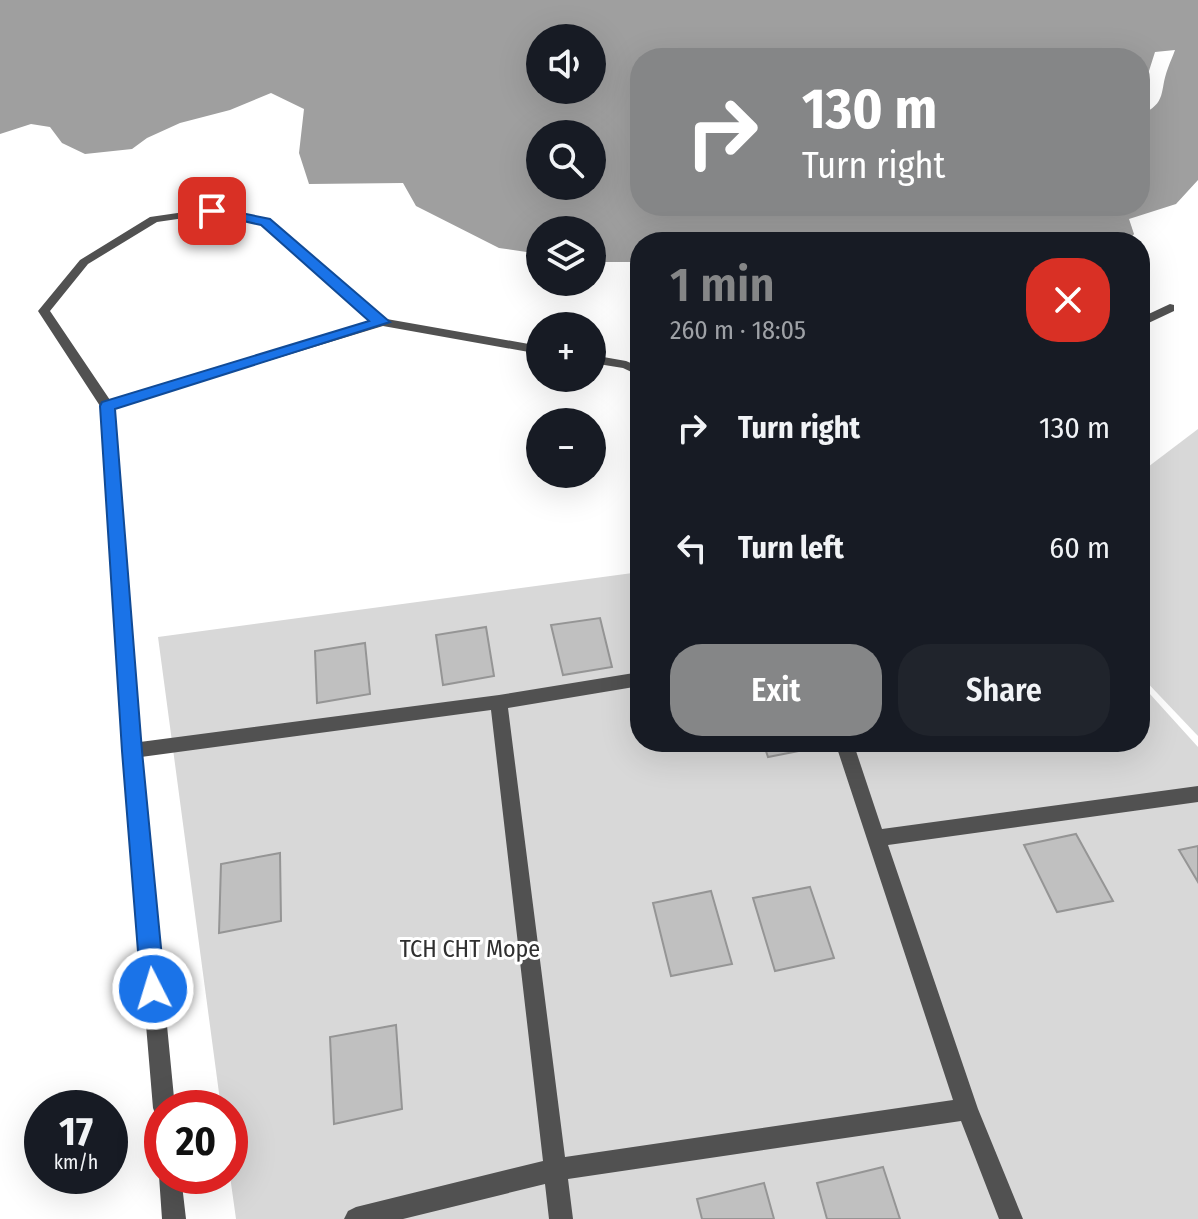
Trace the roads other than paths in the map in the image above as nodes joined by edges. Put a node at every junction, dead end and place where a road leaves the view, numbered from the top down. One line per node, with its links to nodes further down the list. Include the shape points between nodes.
1 (1170, 308): 2 (lane)
2 (1150, 318)
3 (383, 322): 4 (lane); 7 (lane); 7 (lane, via 265,222 212,211 154,219 84,262 44,311)
4 (526, 348)
5 (606, 361): 6 (lane)
6 (630, 367)
7 (107, 406): 10 (lane)
8 (630, 681): 9 (lane)
9 (499, 702): 10 (lane); 16 (lane)
10 (132, 751): 14 (lane)
11 (848, 752): 13 (lane)
12 (1198, 794): 13 (lane)
13 (878, 838): 15 (lane)
14 (162, 1090)
15 (967, 1109): 16 (lane); 21 (lane)
16 (554, 1170): 19 (lane); 20 (lane)
17 (172, 1194): 18 (lane)
18 (174, 1219)
19 (356, 1219)
20 (561, 1219)
21 (1011, 1219)

